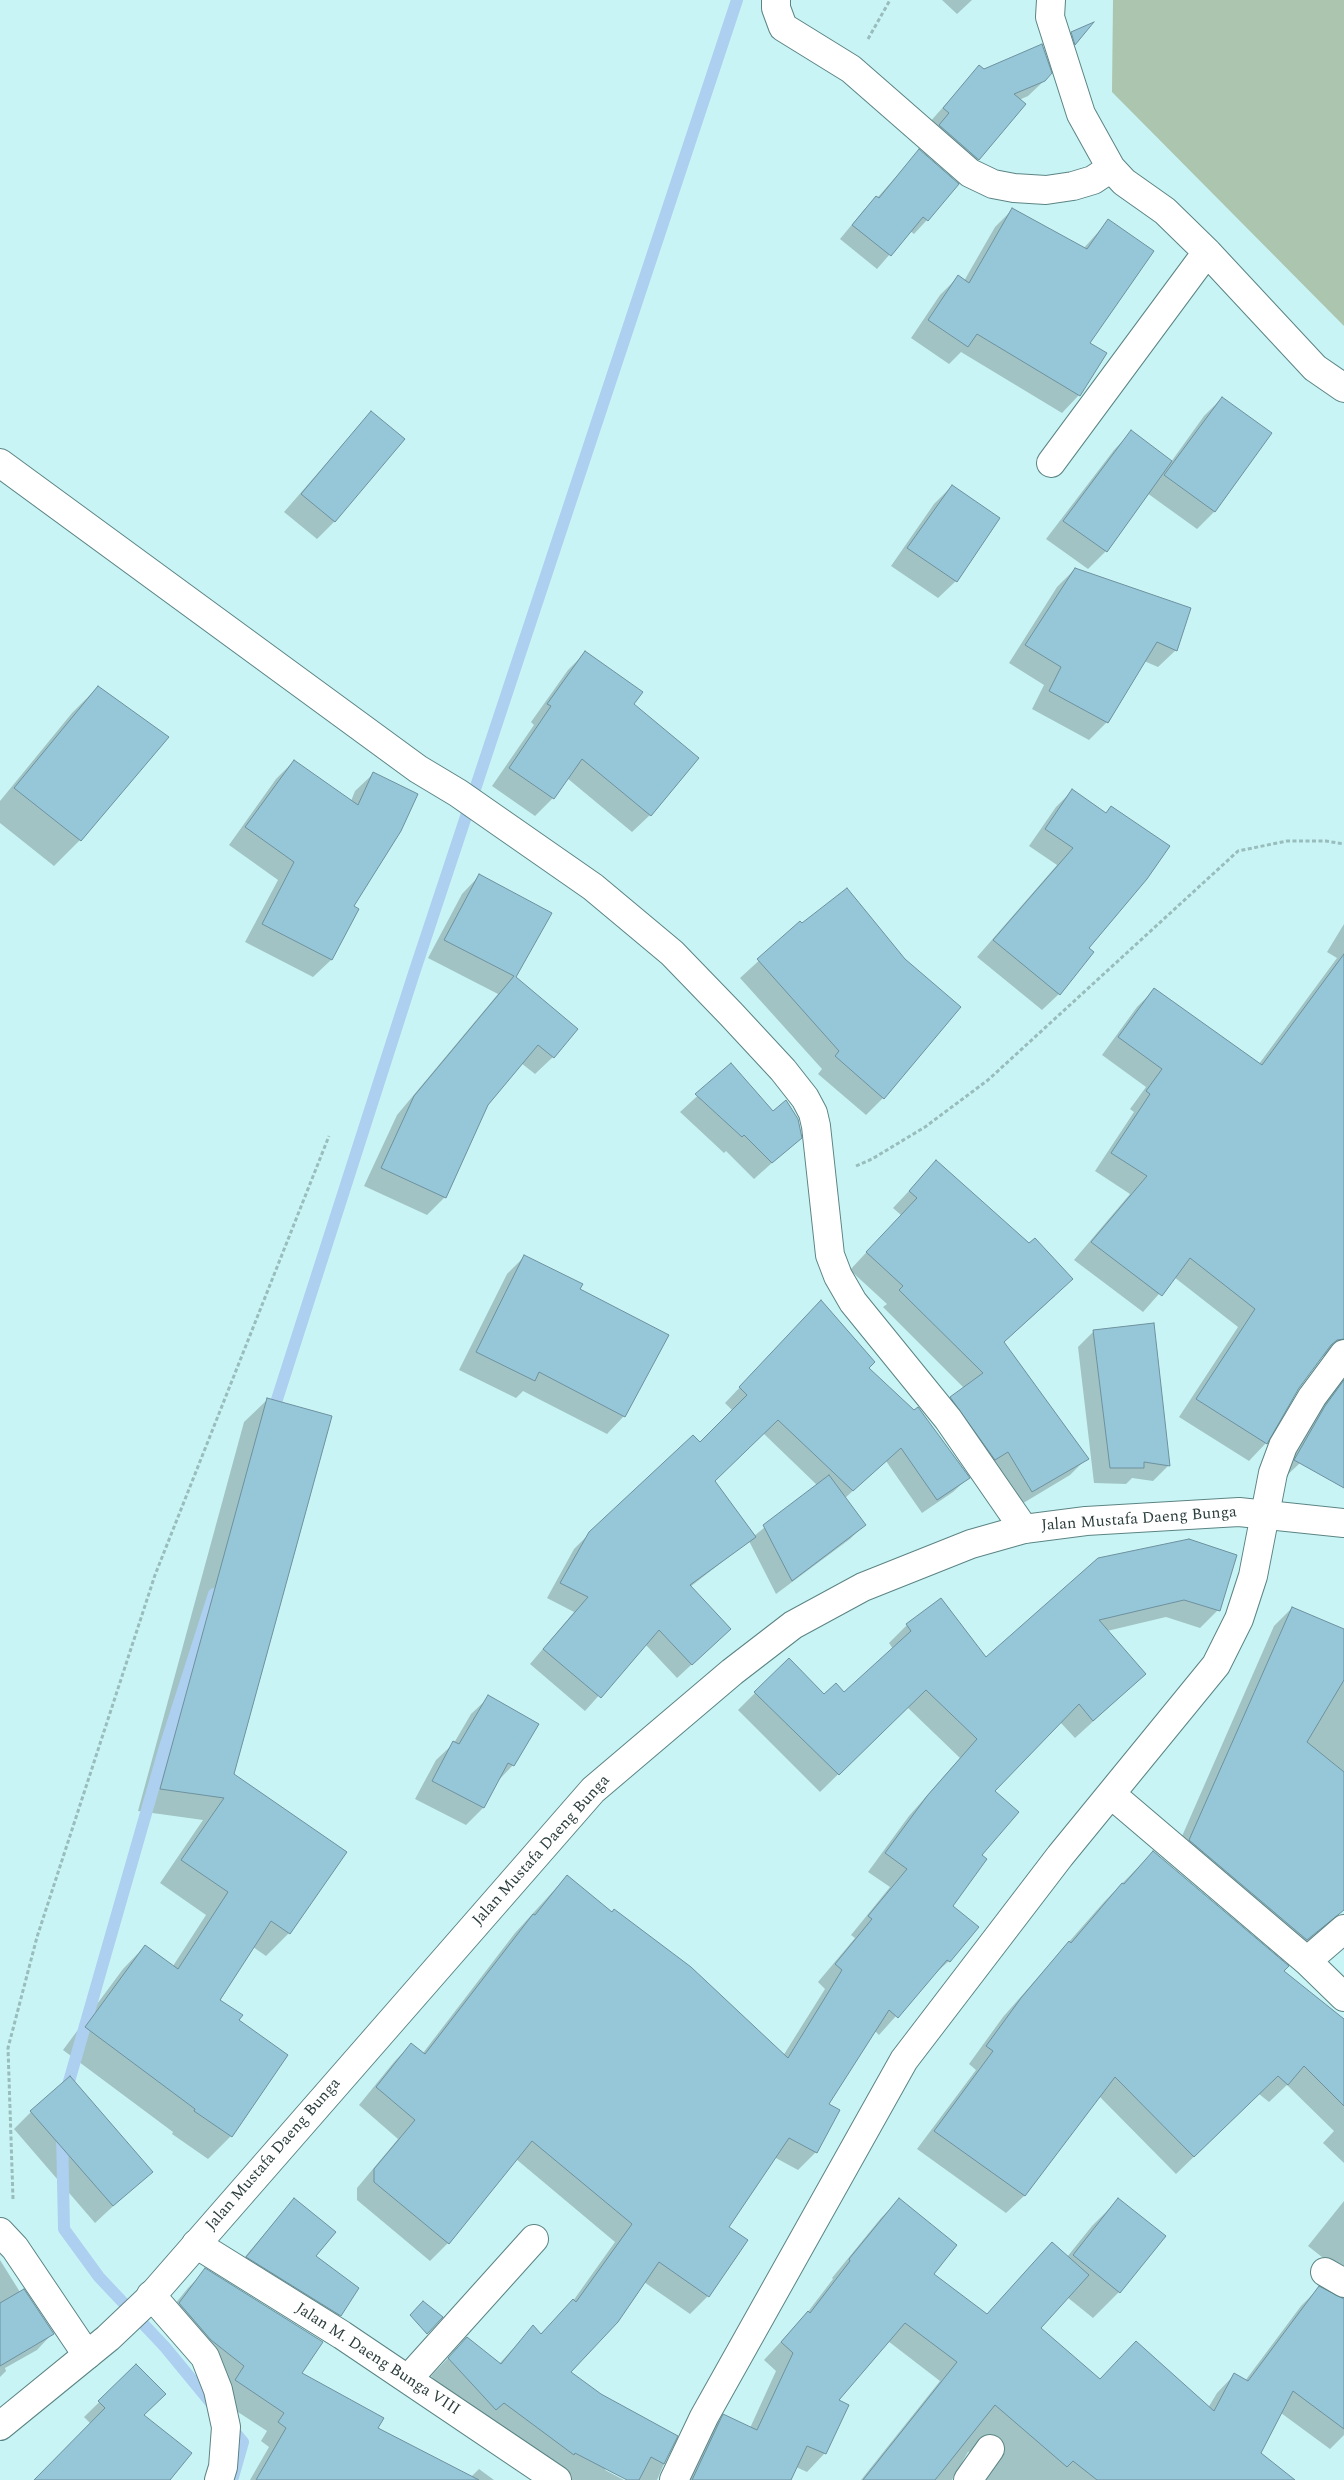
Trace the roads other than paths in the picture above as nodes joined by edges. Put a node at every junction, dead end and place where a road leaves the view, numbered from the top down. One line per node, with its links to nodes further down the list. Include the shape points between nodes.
1 (776, 0): 3 (street, via 783,27 852,69 970,173 993,184 1046,190 1093,180)
2 (1051, 0): 3 (street, via 1050,17 1081,114)
3 (1111, 168): 4 (street, via 1124,182 1165,211)
4 (1207, 252): 5 (street, via 1309,362); 7 (street)
5 (1344, 388)
6 (0, 463): 11 (street, via 418,769 458,793 593,888 672,953 731,1014 805,1098 816,1126 830,1255 838,1276 853,1302 948,1419)
7 (1051, 464)
8 (1344, 1354): 9 (street, via 1312,1397 1283,1446 1273,1473)
9 (1265, 1513): 10 (street, Jalan Mustafa Daeng Bunga); 11 (street, Jalan Mustafa Daeng Bunga, via 1086,1521); 12 (street, via 1253,1576 1240,1619 1216,1665)
10 (1344, 1523)
11 (1024, 1529): 18 (street, Jalan Mustafa Daeng Bunga, via 971,1544 863,1587 793,1626 732,1672 593,1790)
12 (1112, 1795): 14 (street); 26 (street, via 1060,1856 904,2060 704,2417)
13 (1344, 1929): 14 (street)
14 (1307, 1961): 15 (street)
15 (1344, 1997)
16 (534, 2239): 21 (street)
17 (8, 2240): 20 (street)
18 (196, 2244): 19 (street, Jalan Mustafa Daeng Bunga); 21 (street, Jalan M. Daeng Bunga VIII)
19 (149, 2298): 20 (street, Jalan Mustafa Daeng Bunga); 24 (street, via 205,2357 218,2390 226,2427)
20 (87, 2356): 22 (street, Jalan Mustafa Daeng Bunga)
21 (408, 2380): 25 (street, Jalan M. Daeng Bunga VIII)
22 (0, 2426)
23 (990, 2449): 27 (street)
24 (219, 2480)
25 (557, 2480)
26 (674, 2480)
27 (968, 2480)

